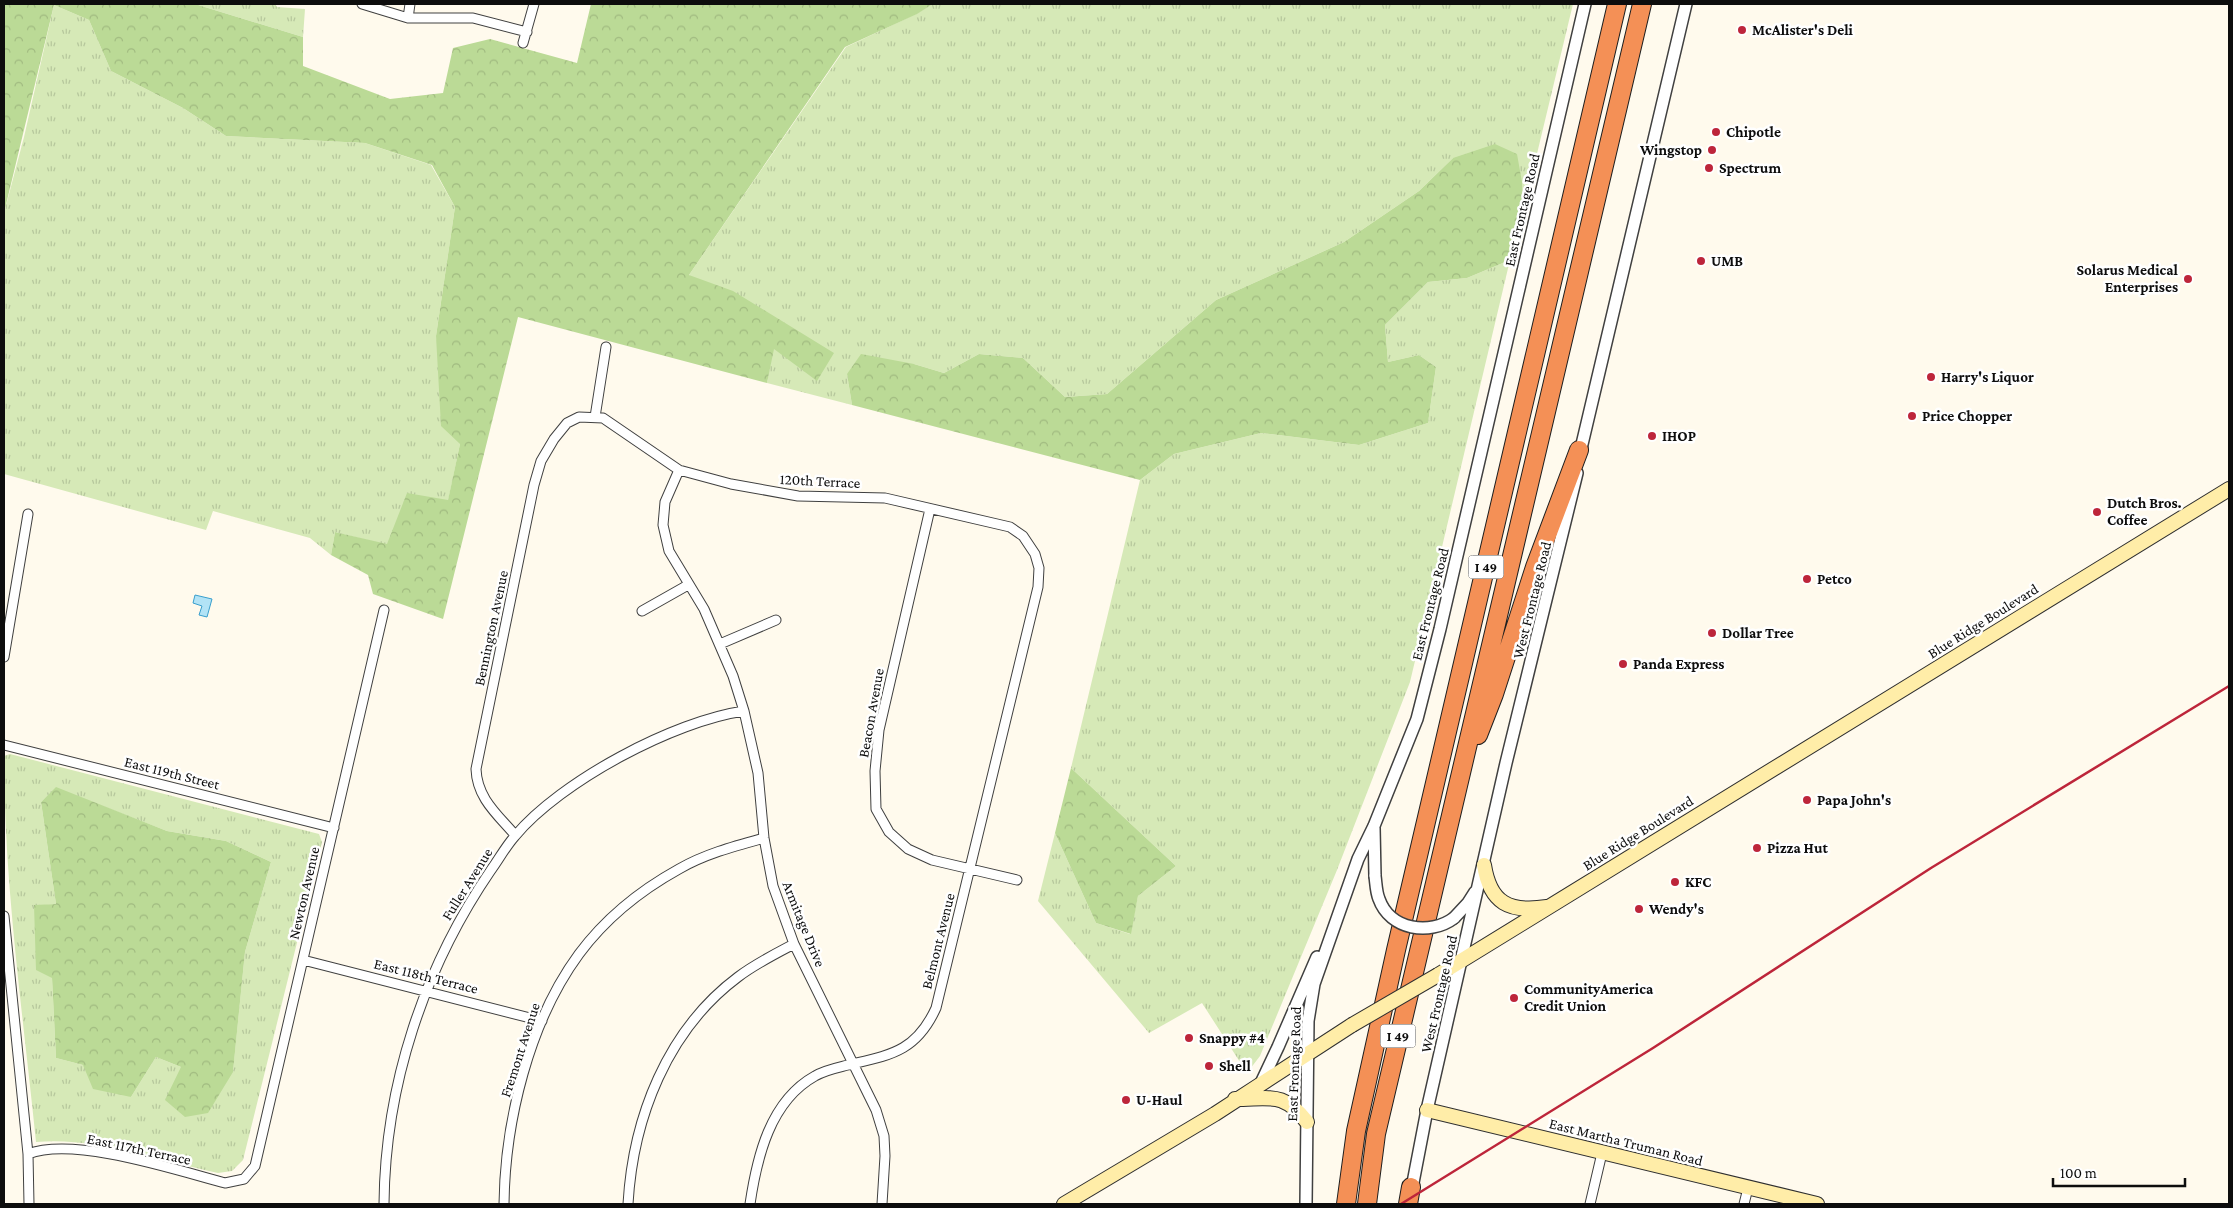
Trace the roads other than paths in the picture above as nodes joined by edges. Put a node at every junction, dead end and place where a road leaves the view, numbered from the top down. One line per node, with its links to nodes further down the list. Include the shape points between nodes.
1 (362, 4): 8 (street)
2 (410, 4): 8 (street)
3 (534, 4): 9 (street)
4 (1585, 4): 28 (street, East Frontage Road, via 1440,629 1417,718)
5 (1617, 4): 63 (highway, I 49, via 1394,959 1356,1131)
6 (1642, 4): 27 (highway, I 49)
7 (1686, 4): 13 (street, West Frontage Road)
8 (408, 18): 9 (street, via 473,18)
9 (528, 32): 10 (street)
10 (523, 43)
11 (606, 347): 12 (street)
12 (595, 417): 14 (street, 120th Terrace, via 603,418); 30 (street, Bennington Avenue, via 579,417 567,423 541,461 476,769 476,781 482,796)
13 (1580, 450): 27 (highway, via 1535,567 1494,694); 32 (street, West Frontage Road, via 1568,515)
14 (679, 470): 16 (street, 120th Terrace, via 780,494 884,498); 18 (street, Armitage Drive, via 666,502 663,525 669,551)
15 (2229, 489): 36 (main road, Blue Ridge Boulevard)
16 (930, 509): 19 (street, 120th Terrace, via 1010,527 1022,536 1035,554 1039,568); 33 (street, Beacon Avenue, via 879,730 876,809 889,832 908,849 932,860)
17 (28, 514): 24 (street)
18 (688, 585): 21 (street); 23 (street, Armitage Drive, via 704,609)
19 (1036, 593): 33 (street, Belmont Avenue)
20 (384, 610): 29 (street, Newton Avenue)
21 (642, 611)
22 (776, 620): 23 (street)
23 (720, 644): 25 (street, Armitage Drive)
24 (4, 657)
25 (744, 711): 30 (street, Fuller Avenue, via 689,725 623,755 568,790); 31 (street, Armitage Drive, via 758,773)
26 (4, 744): 29 (street, East 119th Street)
27 (1455, 792): 64 (highway, I 49, via 1376,1134)
28 (1374, 826): 35 (street, bridge, via 1379,899 1394,920 1406,926 1444,926); 38 (street, East Frontage Road, via 1358,859)
29 (334, 828): 40 (street, Newton Avenue)
30 (516, 835): 42 (street, Fuller Avenue, via 472,898)
31 (764, 838): 39 (street, Armitage Drive, via 773,886); 43 (street, Fremont Avenue, via 680,868 638,895 610,919 579,954 557,988)
32 (1484, 865): 35 (street, West Frontage Road); 36 (main road, via 1488,883 1503,904 1516,908)
33 (970, 869): 34 (street, Beacon Avenue); 45 (street, Belmont Avenue, via 931,1020 918,1037 901,1050)
34 (1017, 880)
35 (1479, 887): 41 (street, West Frontage Road)
36 (1550, 907): 41 (main road, Blue Ridge Boulevard)
37 (4, 916): 50 (street)
38 (1334, 933): 44 (street, East Frontage Road, via 1314,984 1308,1021); 46 (street, via 1319,952)
39 (794, 944): 45 (street, Armitage Drive); 58 (street, via 763,960 717,994 690,1023 673,1049 660,1072 646,1110 635,1148)
40 (303, 960): 42 (street, East 118th Terrace); 52 (street, Newton Avenue, via 255,1166)
41 (1462, 960): 44 (main road, Blue Ridge Boulevard, bridge); 48 (street, West Frontage Road)
42 (427, 990): 43 (street, East 118th Terrace); 56 (street, Fuller Avenue, via 394,1098 384,1173)
43 (542, 1021): 57 (street, Fremont Avenue, via 523,1075 511,1129)
44 (1308, 1052): 46 (main road, Blue Ridge Boulevard); 49 (street, East Frontage Road)
45 (854, 1064): 59 (street, Belmont Avenue, via 816,1075 786,1099 767,1134 753,1181); 60 (street, Armitage Drive, via 876,1110 884,1136)
46 (1261, 1083): 47 (main road, Blue Ridge Boulevard)
47 (1234, 1099): 49 (main road, via 1275,1098 1288,1102); 61 (main road, Blue Ridge Boulevard, via 1215,1114)
48 (1427, 1110): 51 (main road, East Martha Truman Road); 54 (street, West Frontage Road)
49 (1307, 1122): 62 (street, East Frontage Road)
50 (28, 1154): 52 (street, East 117th Terrace, via 57,1149 97,1151 225,1182); 55 (street)
51 (1600, 1159): 53 (main road, East Martha Truman Road); 65 (street)
52 (244, 1179)
53 (1748, 1188): 66 (street); 67 (main road, East Martha Truman Road)
54 (1410, 1198)
55 (29, 1204)
56 (384, 1204)
57 (504, 1204)
58 (628, 1204)
59 (750, 1204)
60 (882, 1204)
61 (1064, 1204)
62 (1306, 1204)
63 (1346, 1204)
64 (1367, 1204)
65 (1590, 1204)
66 (1744, 1204)
67 (1817, 1204)

